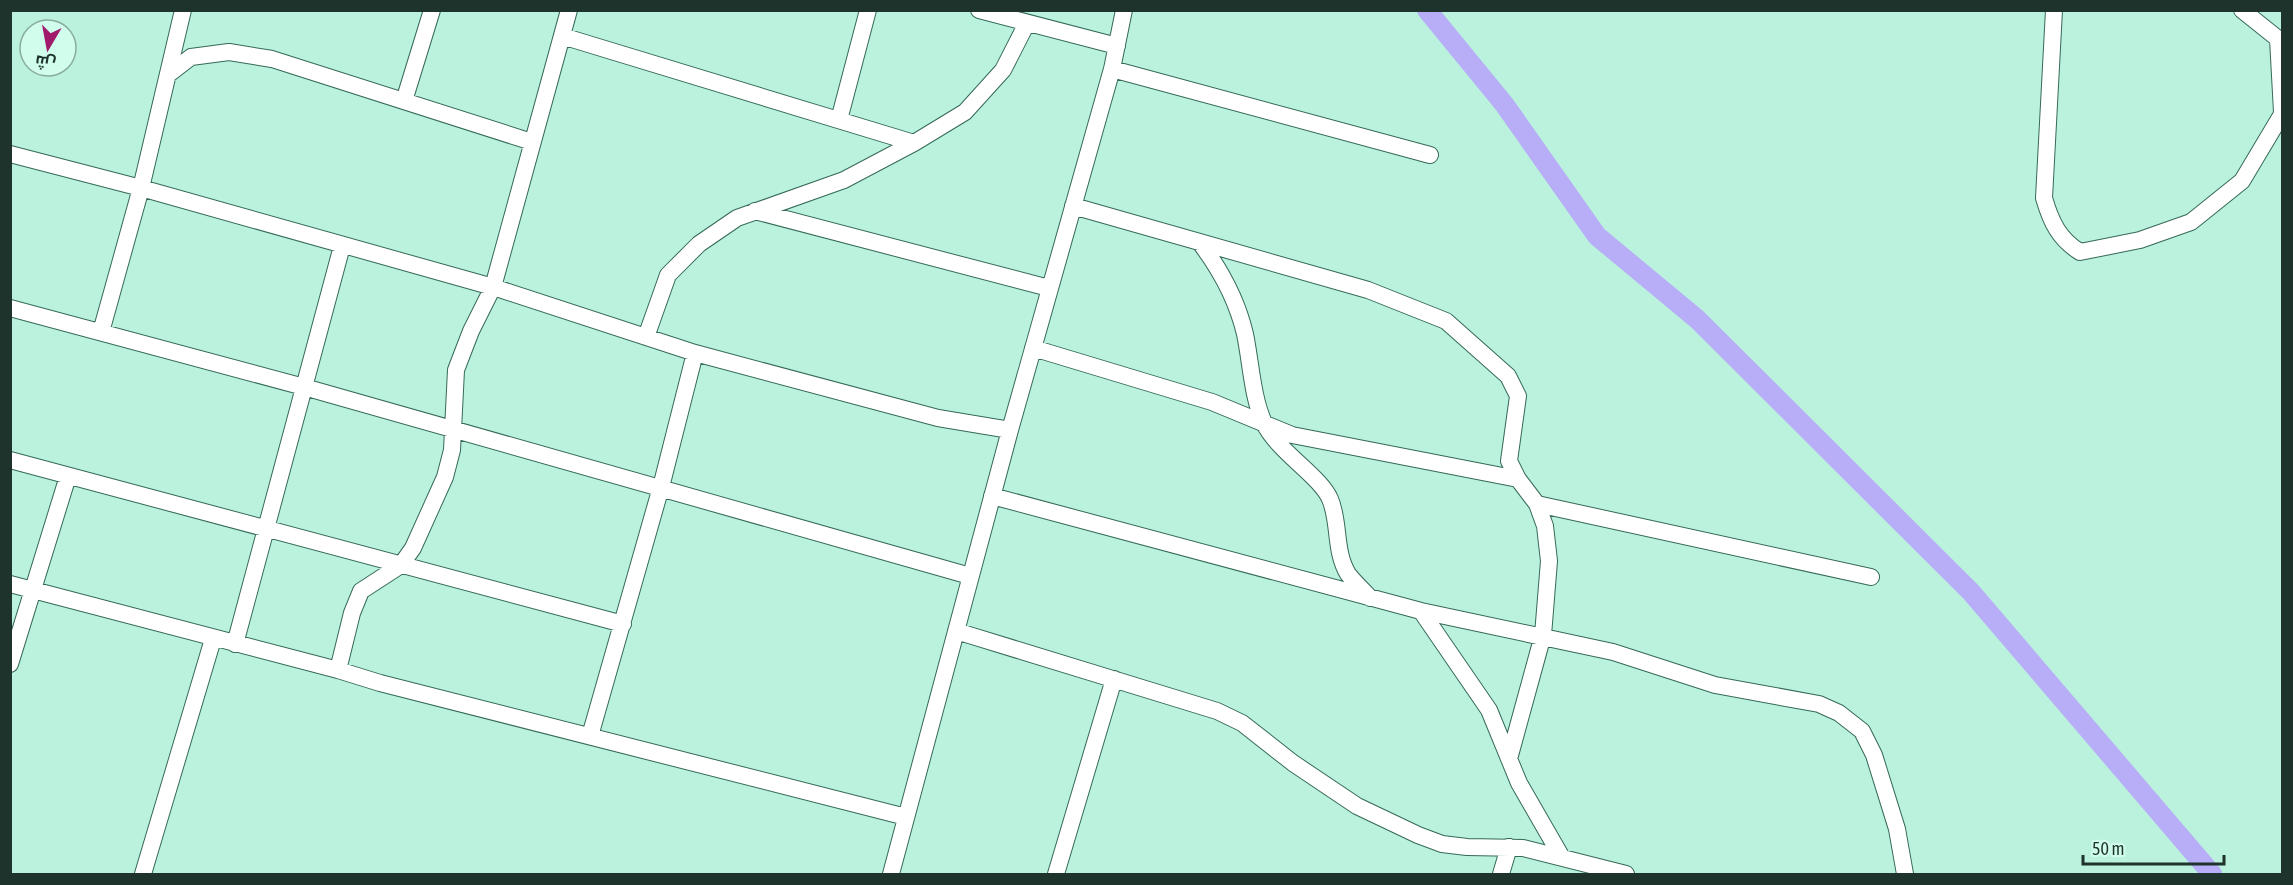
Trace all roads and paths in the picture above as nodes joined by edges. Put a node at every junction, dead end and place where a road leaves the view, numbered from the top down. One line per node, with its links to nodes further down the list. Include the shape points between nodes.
1 (183, 10): 14 (street)
2 (432, 10): 15 (street)
3 (569, 10): 10 (street)
4 (868, 10): 17 (street)
5 (979, 10): 9 (street)
6 (1124, 10): 12 (street)
7 (2054, 10): 16 (street, via 2044,198 2050,220 2065,243 2080,252 2140,240 2190,222 2242,181)
8 (2242, 10): 11 (street)
9 (1027, 23): 12 (street); 19 (street, via 1003,70 965,112)
10 (562, 36): 17 (street); 18 (street)
11 (2280, 41): 16 (street)
12 (1117, 46): 13 (street)
13 (1112, 69): 21 (street); 23 (street)
14 (169, 74): 15 (street, via 191,57 229,52 272,59); 22 (street)
15 (404, 101): 18 (street)
16 (2283, 113)
17 (839, 120): 19 (street)
18 (532, 142): 27 (street)
19 (914, 143): 24 (street, via 844,180)
20 (10, 154): 22 (street)
21 (1430, 155)
22 (141, 188): 26 (street); 30 (street)
23 (1072, 206): 25 (street); 28 (street)
24 (755, 212): 28 (street); 31 (street, via 737,218 699,244 668,275)
25 (1202, 244): 35 (street, via 1222,271 1234,299); 40 (street, via 1368,290 1446,321 1508,376 1518,396 1509,461)
26 (342, 246): 27 (street); 34 (street)
27 (493, 287): 31 (street); 36 (street, via 456,370)
28 (1049, 288): 32 (street)
29 (10, 308): 30 (street)
30 (101, 333): 34 (street)
31 (646, 337): 33 (street)
32 (1033, 348): 35 (street, via 1212,402); 37 (street)
33 (695, 353): 37 (street, via 938,418); 41 (street)
34 (304, 387): 36 (street); 44 (street)
35 (1265, 423): 40 (street, via 1327,444); 50 (street, via 1286,452 1329,497 1344,564)
36 (452, 430): 41 (street); 45 (street, via 452,450 435,502)
37 (1010, 430): 42 (street)
38 (10, 460): 39 (street)
39 (68, 476): 44 (street); 49 (street)
40 (1518, 479): 43 (street)
41 (661, 487): 46 (street); 52 (street)
42 (992, 496): 46 (street); 50 (street)
43 (1537, 504): 47 (street); 54 (street, via 1545,526 1549,561)
44 (266, 530): 45 (street); 56 (street)
45 (401, 565): 52 (street); 58 (street, via 361,591)
46 (970, 576): 53 (street)
47 (1871, 577)
48 (10, 584): 49 (street)
49 (32, 590): 55 (street); 57 (street)
50 (1370, 598): 51 (street)
51 (1421, 611): 54 (street); 61 (street, via 1489,710)
52 (623, 624): 60 (street)
53 (956, 631): 59 (street); 62 (street)
54 (1543, 635): 61 (street); 71 (street, via 1613,652 1715,685 1819,704 1839,713 1862,731 1874,755 1897,829)
55 (213, 639): 56 (street); 66 (street)
56 (235, 644): 58 (street)
57 (10, 664)
58 (338, 670): 60 (street)
59 (1114, 679): 63 (street, via 1217,711 1242,723 1357,807 1389,823 1442,843); 68 (street)
60 (591, 736): 62 (street)
61 (1509, 759): 64 (street)
62 (906, 817): 67 (street)
63 (1509, 847): 64 (street); 69 (street)
64 (1561, 856): 65 (street)
65 (1589, 869): 70 (street)
66 (143, 874)
67 (891, 874)
68 (1056, 874)
69 (1501, 874)
70 (1626, 874)
71 (1905, 874)

